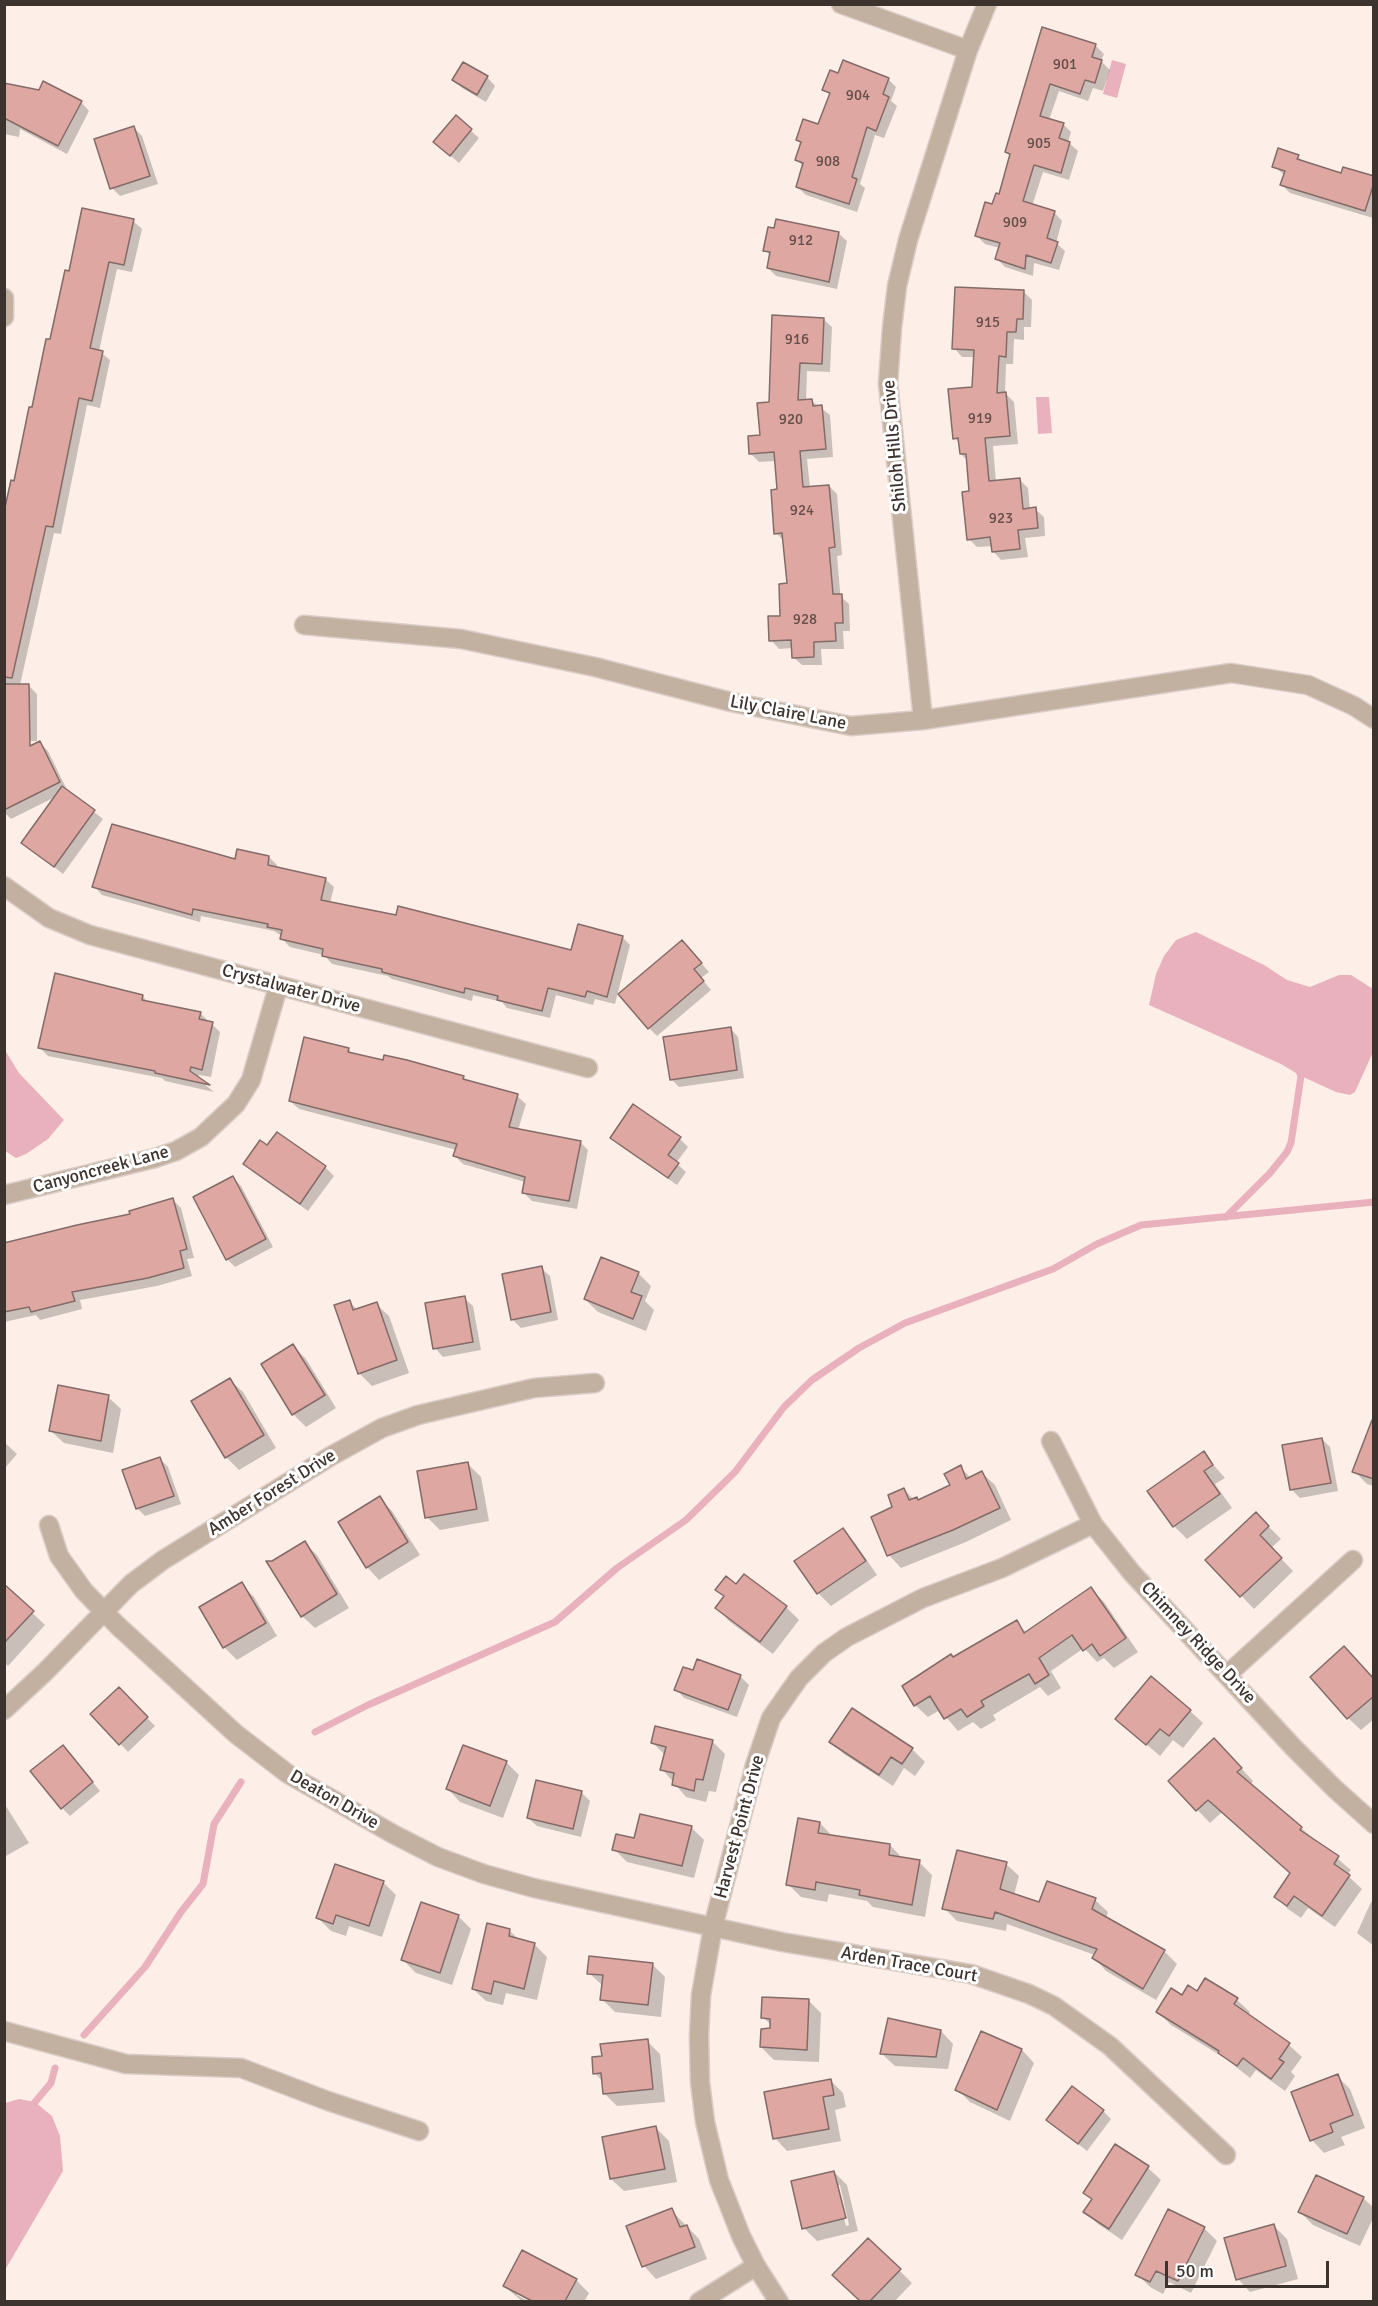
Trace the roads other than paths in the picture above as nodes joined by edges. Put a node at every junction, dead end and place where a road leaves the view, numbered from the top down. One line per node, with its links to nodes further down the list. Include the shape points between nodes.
1 (842, 4): 3 (street)
2 (987, 4): 3 (street, Shiloh Hills Drive)
3 (968, 50): 8 (street, Shiloh Hills Drive, via 905,251 897,286 888,383)
4 (4, 298): 5 (street)
5 (4, 317)
6 (304, 625): 8 (street, Lily Claire Lane, via 461,639 851,726)
7 (1374, 719): 8 (street, Lily Claire Lane, via 1308,685 1231,673)
8 (923, 720)
9 (4, 886): 10 (street, Crystalwater Drive, via 49,918 90,935)
10 (278, 987): 11 (street, Crystalwater Drive); 12 (street, Canyoncreek Lane, via 251,1080 236,1104 201,1137 155,1158)
11 (588, 1068)
12 (4, 1195)
13 (595, 1383): 18 (street, Amber Forest Drive, via 534,1388 418,1415 382,1428 163,1560)
14 (1051, 1441): 15 (street, Chimney Ridge Drive)
15 (1093, 1524): 19 (street, Chimney Ridge Drive, via 1132,1573); 22 (street, Harvest Point Drive, via 1002,1568 923,1598 857,1632 824,1653 799,1678 771,1718 754,1766)
16 (50, 1526): 18 (street, Deaton Drive, via 59,1556)
17 (1353, 1560): 19 (street)
18 (103, 1612): 20 (street, Amber Forest Drive); 22 (street, Deaton Drive, via 259,1753 318,1792 402,1839 483,1874)
19 (1228, 1674): 21 (street, Chimney Ridge Drive, via 1293,1747)
20 (4, 1710)
21 (1374, 1824)
22 (713, 1927): 25 (street, Arden Trace Court, via 940,1967 1029,1994 1054,2006 1110,2046); 26 (street, Harvest Point Drive, via 701,1995 699,2034 705,2122 719,2180)
23 (4, 2031): 24 (street, via 126,2064 241,2068)
24 (419, 2131)
25 (1226, 2155)
26 (756, 2266): 27 (street); 28 (street, Harvest Point Drive)
27 (699, 2301)
28 (779, 2301)

